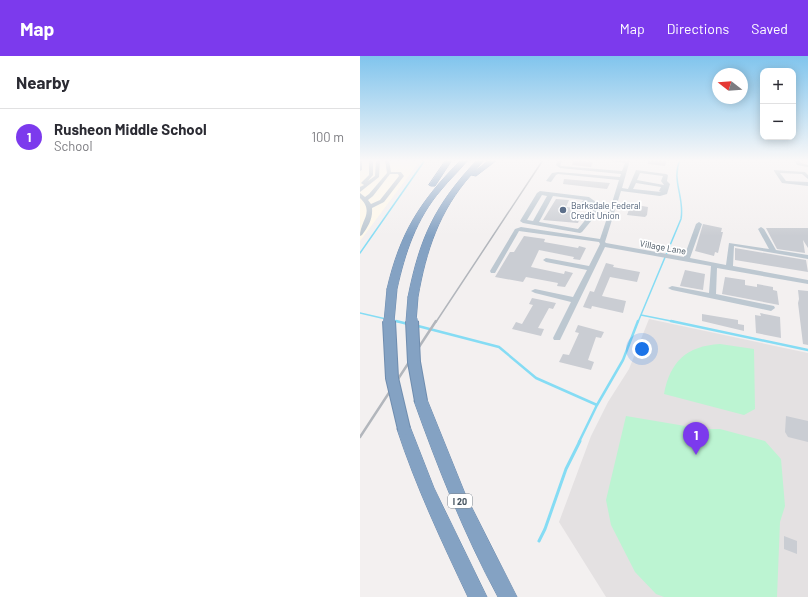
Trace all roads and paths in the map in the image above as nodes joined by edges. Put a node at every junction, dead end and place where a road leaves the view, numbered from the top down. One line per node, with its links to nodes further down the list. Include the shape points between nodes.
1 (379, 185): 16 (street, via 371,195)
2 (395, 185): 18 (street, via 382,201)
3 (433, 185): 24 (highway, via 418,210)
4 (440, 185): 24 (highway, I 20)
5 (459, 185): 15 (highway, I 20)
6 (463, 185): 15 (highway)
7 (619, 185): 11 (street)
8 (632, 185): 12 (street)
9 (660, 185): 13 (street, via 664,186 661,192)
10 (667, 185): 13 (street, via 665,193)
11 (618, 189): 12 (street); 20 (street)
12 (630, 191): 13 (street)
13 (649, 193)
14 (551, 194): 17 (street); 23 (street); 23 (street, via 540,193 522,221)
15 (450, 196): 45 (highway, I 20, bridge, via 436,218 422,251 413,297 411,339 414,367 421,401 443,460 470,526)
16 (362, 197): 18 (street)
17 (589, 199): 19 (street); 19 (street, via 583,205)
18 (370, 207): 21 (street)
19 (599, 207): 20 (street); 23 (street, via 580,231)
20 (613, 208): 28 (street)
21 (370, 218): 22 (street); 27 (street)
22 (360, 219)
23 (535, 223)
24 (414, 224): 44 (highway, I 20, bridge, via 401,254 392,289 389,316 390,366 394,397 416,465 433,506)
25 (699, 224): 32 (street)
26 (761, 228): 29 (street)
27 (360, 234)
28 (602, 243): 32 (street, Village Lane); 35 (street); 36 (street, Village Lane, via 521,228 517,230)
29 (774, 251): 30 (street); 34 (street, via 731,244)
30 (808, 257)
31 (546, 260): 35 (street)
32 (686, 260): 33 (street, Village Lane)
33 (714, 265): 34 (street, Village Lane); 40 (street)
34 (729, 268): 37 (street, Village Lane)
35 (591, 269): 41 (street)
36 (493, 271)
37 (808, 282)
38 (672, 288): 40 (street)
39 (535, 291): 41 (street)
40 (712, 296): 42 (street)
41 (576, 300): 43 (street)
42 (771, 308)
43 (557, 338)
44 (478, 597)
45 (508, 597)

